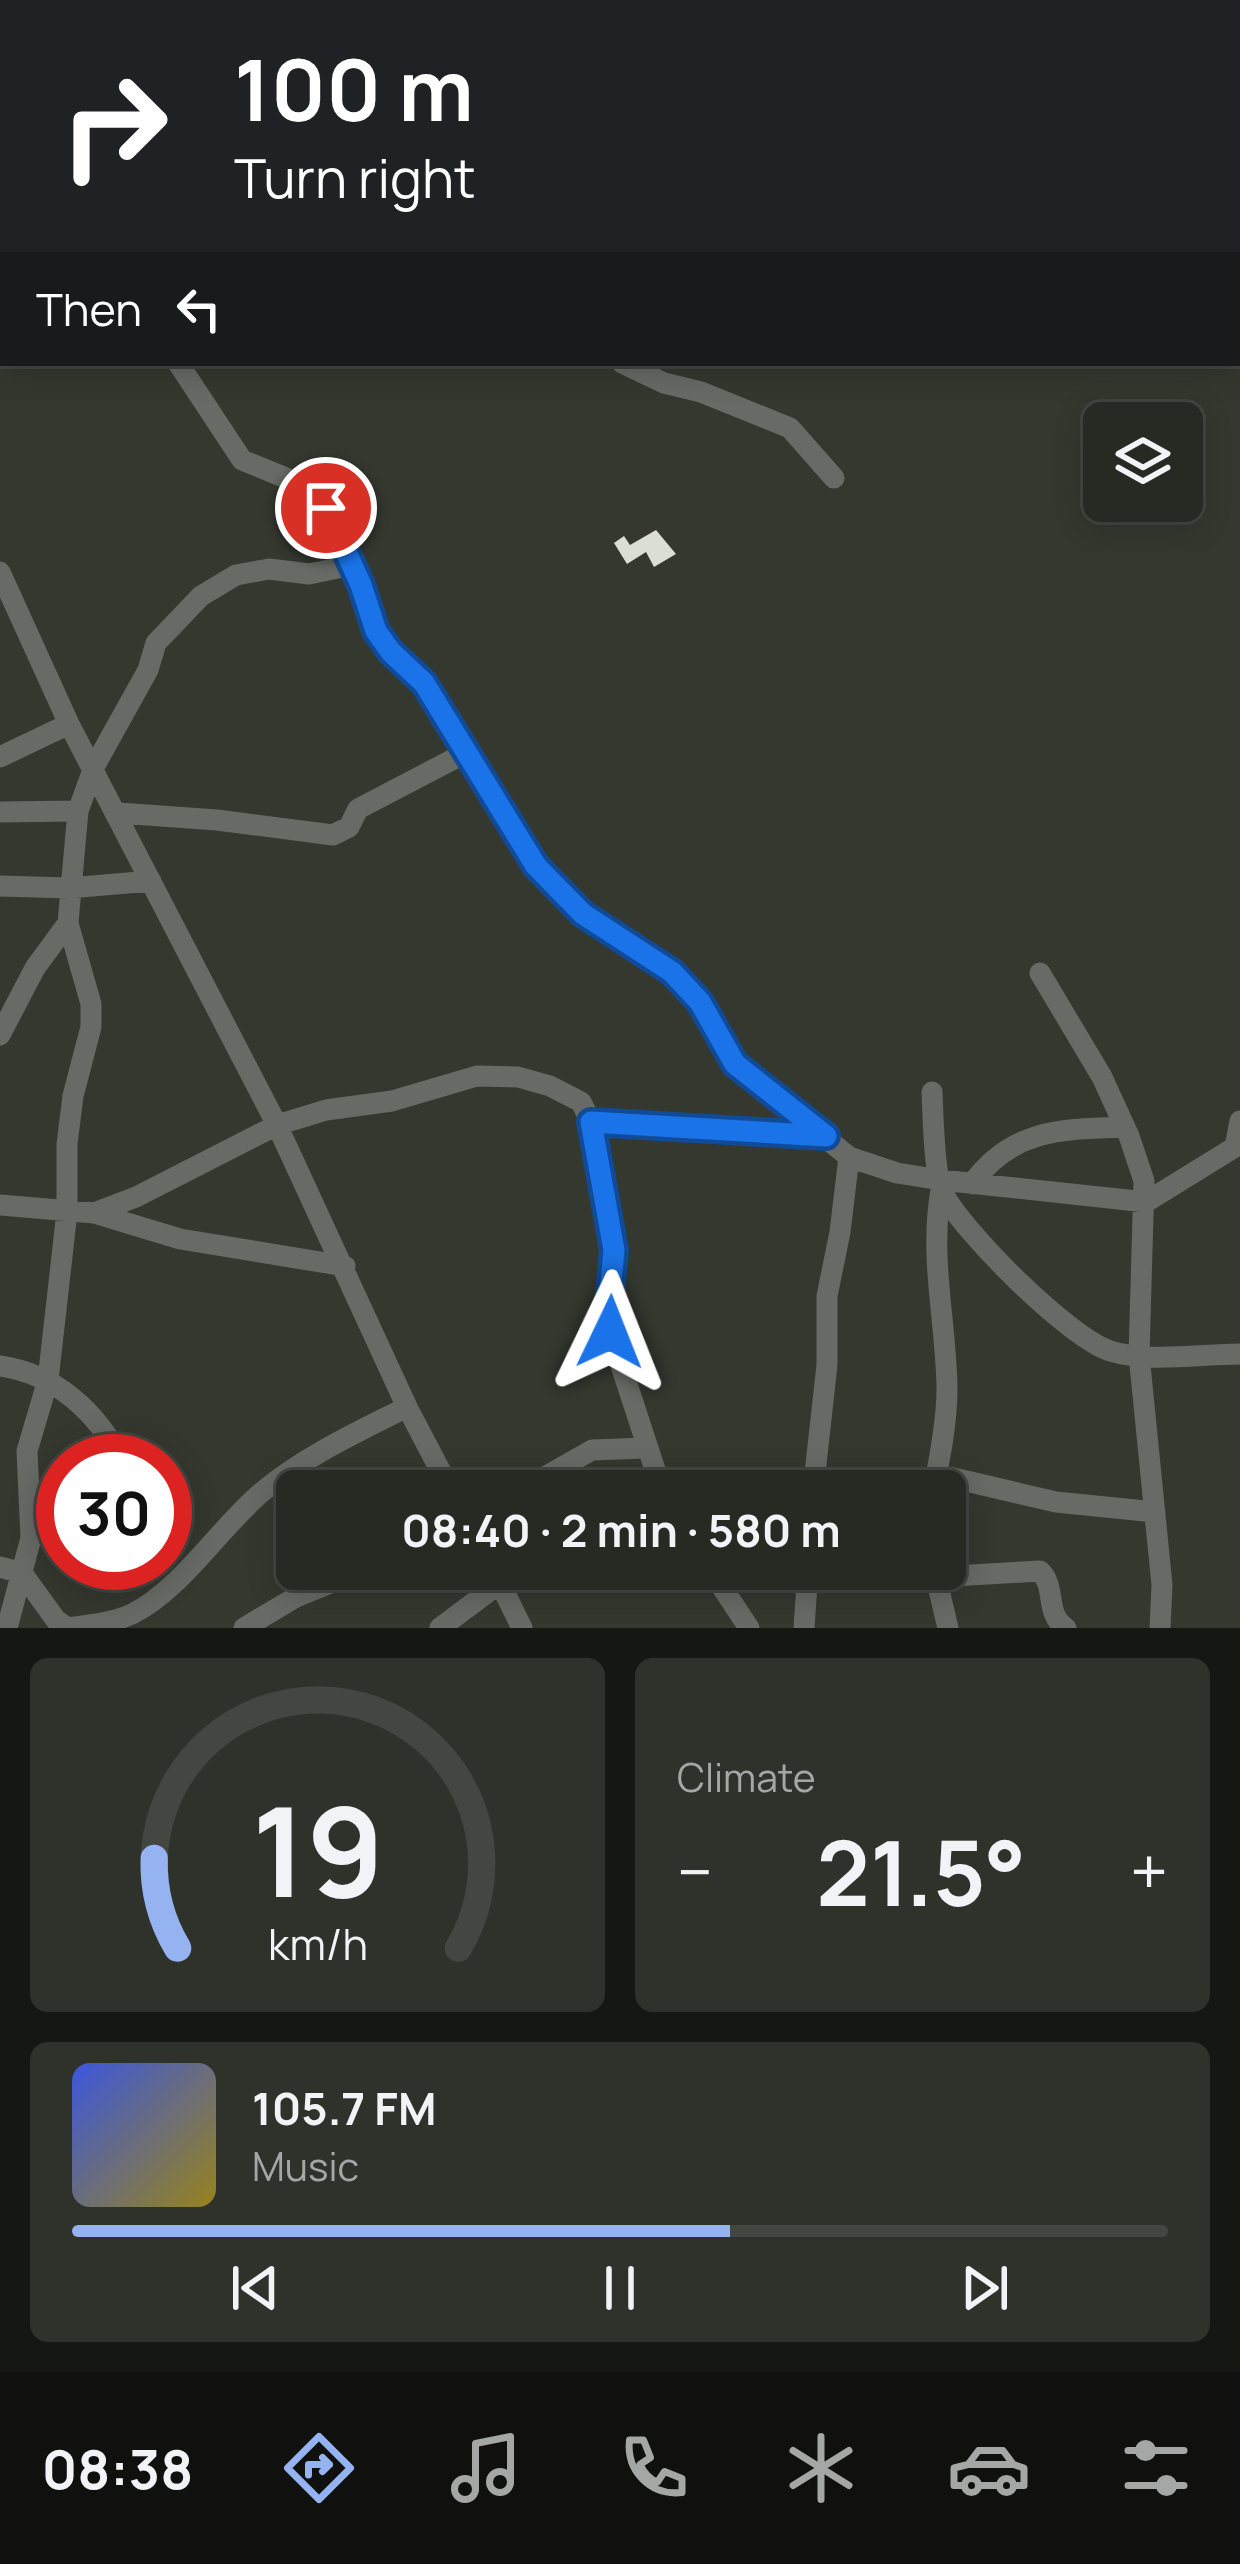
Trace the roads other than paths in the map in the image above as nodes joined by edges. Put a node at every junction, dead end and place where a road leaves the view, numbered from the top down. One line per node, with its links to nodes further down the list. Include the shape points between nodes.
1 (180, 366): 4 (street, via 242,460 303,485 326,508)
2 (628, 366): 3 (street, via 790,428)
3 (835, 478)
4 (352, 566): 7 (street, via 376,631 424,683); 9 (street, via 236,574 201,596 157,643)
5 (0, 572): 6 (street)
6 (69, 724): 8 (street); 9 (street)
7 (467, 752): 12 (street, via 358,809 333,835); 24 (street, via 536,866 583,914 672,972 700,1002 735,1064)
8 (0, 758)
9 (94, 767): 10 (street); 12 (street)
10 (78, 811): 11 (street); 15 (street)
11 (0, 812)
12 (118, 813): 13 (street)
13 (151, 880): 15 (street); 22 (street)
14 (0, 886): 15 (street)
15 (70, 888): 16 (street)
16 (68, 923): 18 (street); 31 (street, via 92,1004 68,1144)
17 (1040, 973): 23 (street)
18 (0, 1035)
19 (932, 1092): 28 (street)
20 (1240, 1121): 25 (street)
21 (591, 1122): 22 (street, via 581,1102 550,1086 477,1076); 24 (street); 40 (street, via 614,1250 610,1332)
22 (277, 1125): 32 (street); 33 (street)
23 (1125, 1127): 27 (street, via 1018,1143 1000,1151); 29 (street)
24 (826, 1136): 26 (street)
25 (1238, 1145): 29 (street)
26 (849, 1157): 28 (street); 44 (street, via 827,1296)
27 (972, 1184): 28 (street); 29 (street)
28 (941, 1185): 35 (street, via 1012,1275 1053,1311 1110,1351); 45 (street, via 934,1241 946,1388)
29 (1145, 1202): 35 (street)
30 (0, 1205): 31 (street)
31 (67, 1212): 32 (street); 37 (street)
32 (94, 1213): 33 (street, via 180,1239)
33 (345, 1266): 38 (street)
34 (1240, 1354): 35 (street)
35 (1139, 1355): 47 (street)
36 (0, 1366): 37 (street)
37 (48, 1380): 39 (street); 49 (street, via 27,1451 31,1538)
38 (407, 1407): 41 (street); 48 (street, via 296,1466)
39 (108, 1434)
40 (646, 1448): 42 (street, via 592,1450); 43 (street)
41 (440, 1470)
42 (557, 1470)
43 (654, 1470)
44 (815, 1470)
45 (936, 1470)
46 (966, 1487): 47 (street)
47 (1155, 1512): 67 (street)
48 (192, 1550)
49 (11, 1570): 58 (street); 59 (street)
50 (966, 1572): 66 (street, via 1040,1571)
51 (152, 1590): 59 (street, via 132,1614)
52 (313, 1590): 60 (street)
53 (481, 1590): 61 (street)
54 (503, 1590): 62 (street)
55 (724, 1590): 63 (street)
56 (807, 1590): 64 (street)
57 (939, 1590): 65 (street)
58 (8, 1628)
59 (68, 1628)
60 (244, 1628)
61 (440, 1628)
62 (522, 1628)
63 (749, 1628)
64 (804, 1628)
65 (948, 1628)
66 (1066, 1628)
67 (1160, 1628)

